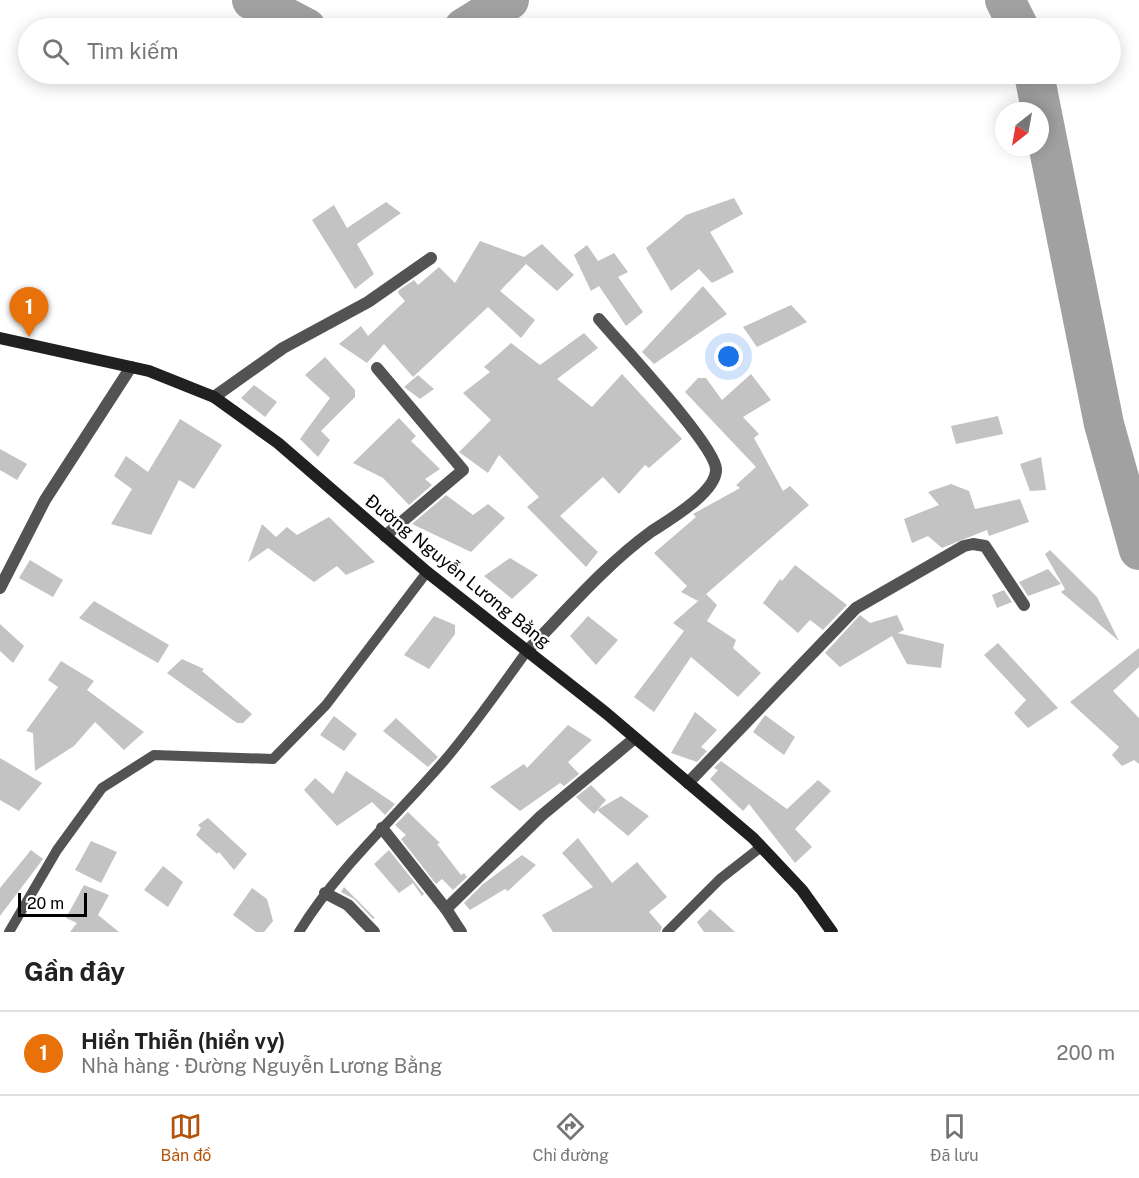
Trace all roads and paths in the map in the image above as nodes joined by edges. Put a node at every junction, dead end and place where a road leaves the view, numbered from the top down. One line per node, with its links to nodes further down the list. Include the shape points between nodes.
1 (431, 258): 6 (street, via 368,302 283,348)
2 (599, 319): 11 (street, via 705,442 716,469 712,482 690,505 608,568)
3 (0, 338): 4 (street, Đường Nguyễn Lương Bằng)
4 (131, 367): 6 (street, Đường Nguyễn Lương Bằng); 9 (street, via 45,500)
5 (377, 368): 7 (street, via 463,470)
6 (214, 397): 7 (street, Đường Nguyễn Lương Bằng, via 278,443)
7 (384, 536): 8 (street, Đường Nguyễn Lương Bằng)
8 (427, 572): 11 (street, Đường Nguyễn Lương Bằng); 18 (lane, via 326,705 273,759 154,755 102,788 57,850)
9 (0, 588)
10 (1024, 605): 13 (street, via 985,546 964,546 856,608)
11 (527, 651): 12 (street, Đường Nguyễn Lương Bằng); 14 (lane, via 445,760)
12 (635, 738): 13 (street, Đường Nguyễn Lương Bằng); 17 (street, via 541,816)
13 (688, 783): 15 (street, Đường Nguyễn Lương Bằng)
14 (382, 828): 16 (lane); 17 (street)
15 (761, 847): 22 (lane, via 720,879); 23 (street, Đường Nguyễn Lương Bằng, via 802,890)
16 (325, 893): 19 (lane); 20 (street, via 348,904)
17 (446, 909): 21 (street)
18 (9, 932)
19 (299, 932)
20 (374, 932)
21 (461, 932)
22 (666, 932)
23 (832, 932)

